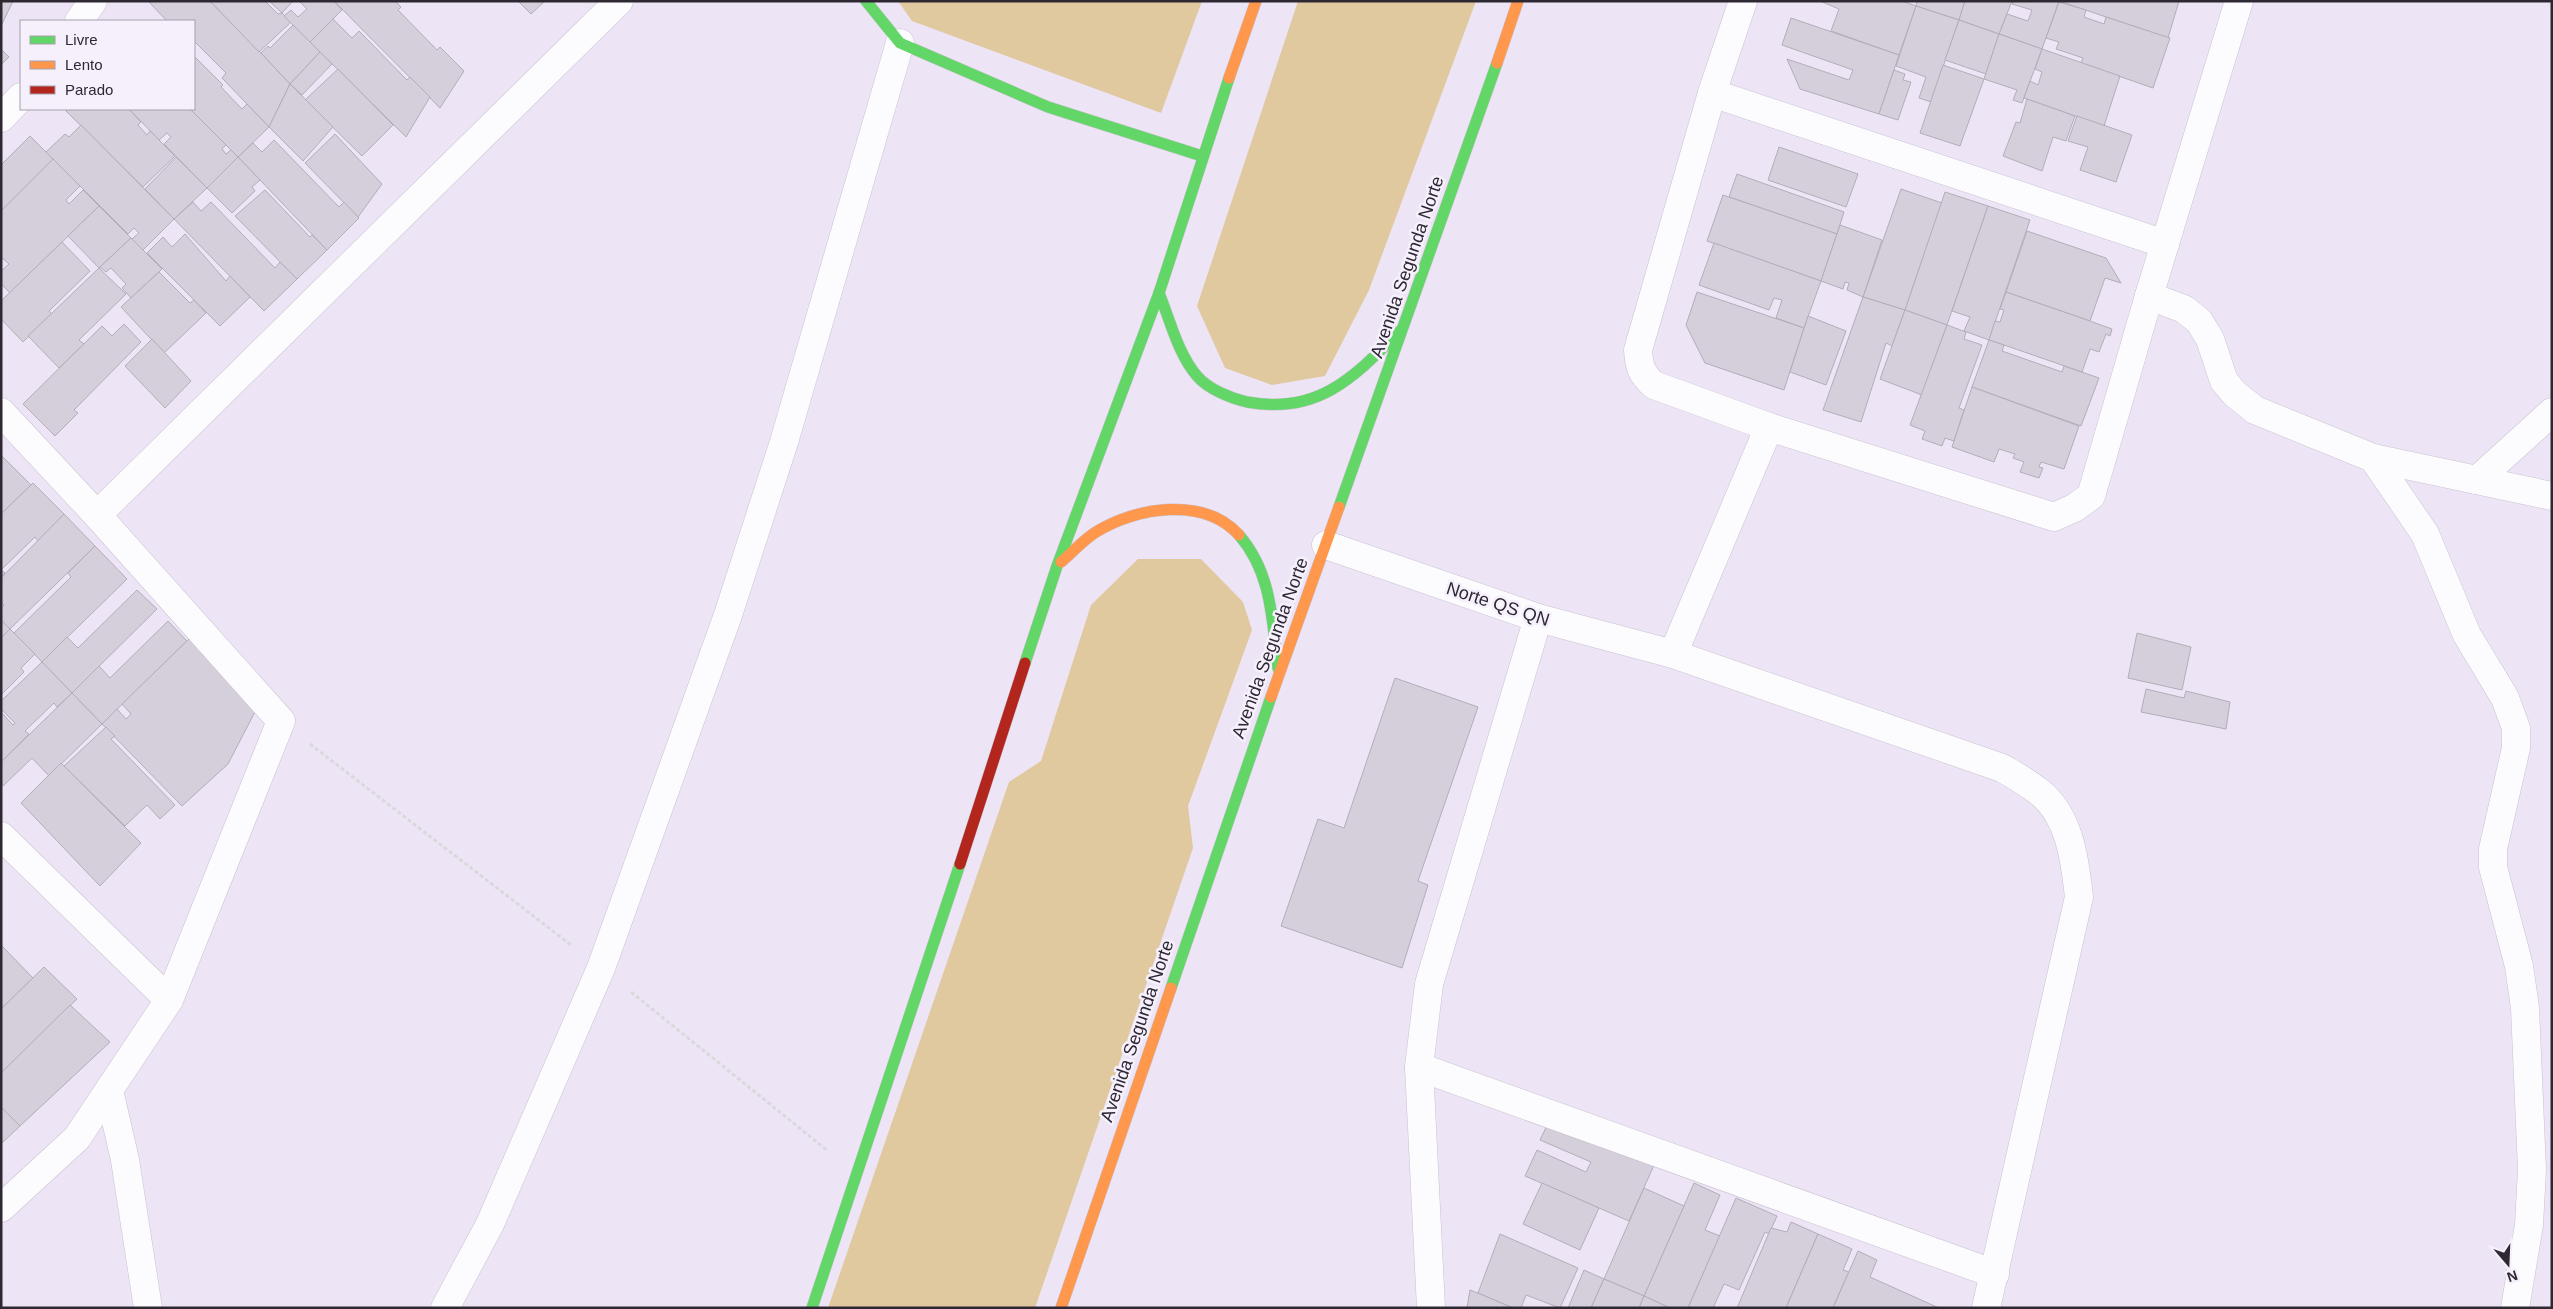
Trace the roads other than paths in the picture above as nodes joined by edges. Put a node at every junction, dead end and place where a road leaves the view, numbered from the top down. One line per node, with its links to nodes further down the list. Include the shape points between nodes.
1 (93, 1): 8 (street)
2 (619, 1): 24 (street)
3 (866, 1): 9 (main road)
4 (1256, 1): 13 (main road)
5 (1518, 1): 17 (main road, Avenida Segunda Norte)
6 (1743, 1): 10 (street)
7 (2239, 1): 14 (street)
8 (80, 20)
9 (900, 42): 13 (main road, via 1048,106); 37 (street, via 784,442 728,615 601,968 490,1224)
10 (1712, 93): 14 (street); 20 (street, via 1638,350 1639,366 1654,385)
11 (20, 98): 12 (street)
12 (1, 118)
13 (1202, 156): 15 (main road)
14 (2165, 244): 16 (street)
15 (1158, 293): 17 (main road, via 1197,377 1231,398 1264,407 1302,405 1338,388); 26 (main road)
16 (2149, 296): 20 (street, via 2091,496 2054,517); 21 (street, via 2184,309 2199,321 2210,339 2224,381 2255,410)
17 (1405, 326): 25 (main road, Avenida Segunda Norte)
18 (1, 412): 24 (street)
19 (2552, 412): 22 (street)
20 (1769, 427): 28 (street)
21 (2373, 458): 22 (street); 42 (street, via 2425,534 2467,635 2505,698 2516,728 2516,748 2492,867 2519,966 2525,1008 2532,1170 2529,1225)
22 (2477, 480): 23 (street)
23 (2552, 496)
24 (96, 516): 31 (street, via 281,722)
25 (1326, 545): 27 (street, Norte QS QN); 29 (main road, Avenida Segunda Norte)
26 (1058, 566): 29 (main road, via 1095,532 1132,516 1166,509 1203,513 1230,525 1254,554 1268,591); 38 (main road)
27 (1538, 618): 28 (street, Norte QS QN); 32 (street, via 1429,984)
28 (1673, 654): 35 (street, Norte QS QN, via 2002,768 2039,792 2064,827 2075,862 2079,897)
29 (1279, 672): 39 (main road, Avenida Segunda Norte)
30 (1, 836): 31 (street)
31 (169, 1000): 33 (street)
32 (1419, 1068): 35 (street); 40 (street)
33 (109, 1090): 34 (street, via 77,1138); 36 (street, via 125,1160)
34 (1, 1208)
35 (1995, 1274): 41 (street, Norte QS QN)
36 (148, 1308)
37 (446, 1308)
38 (812, 1308)
39 (1061, 1308)
40 (1430, 1308)
41 (1986, 1308)
42 (2515, 1308)

